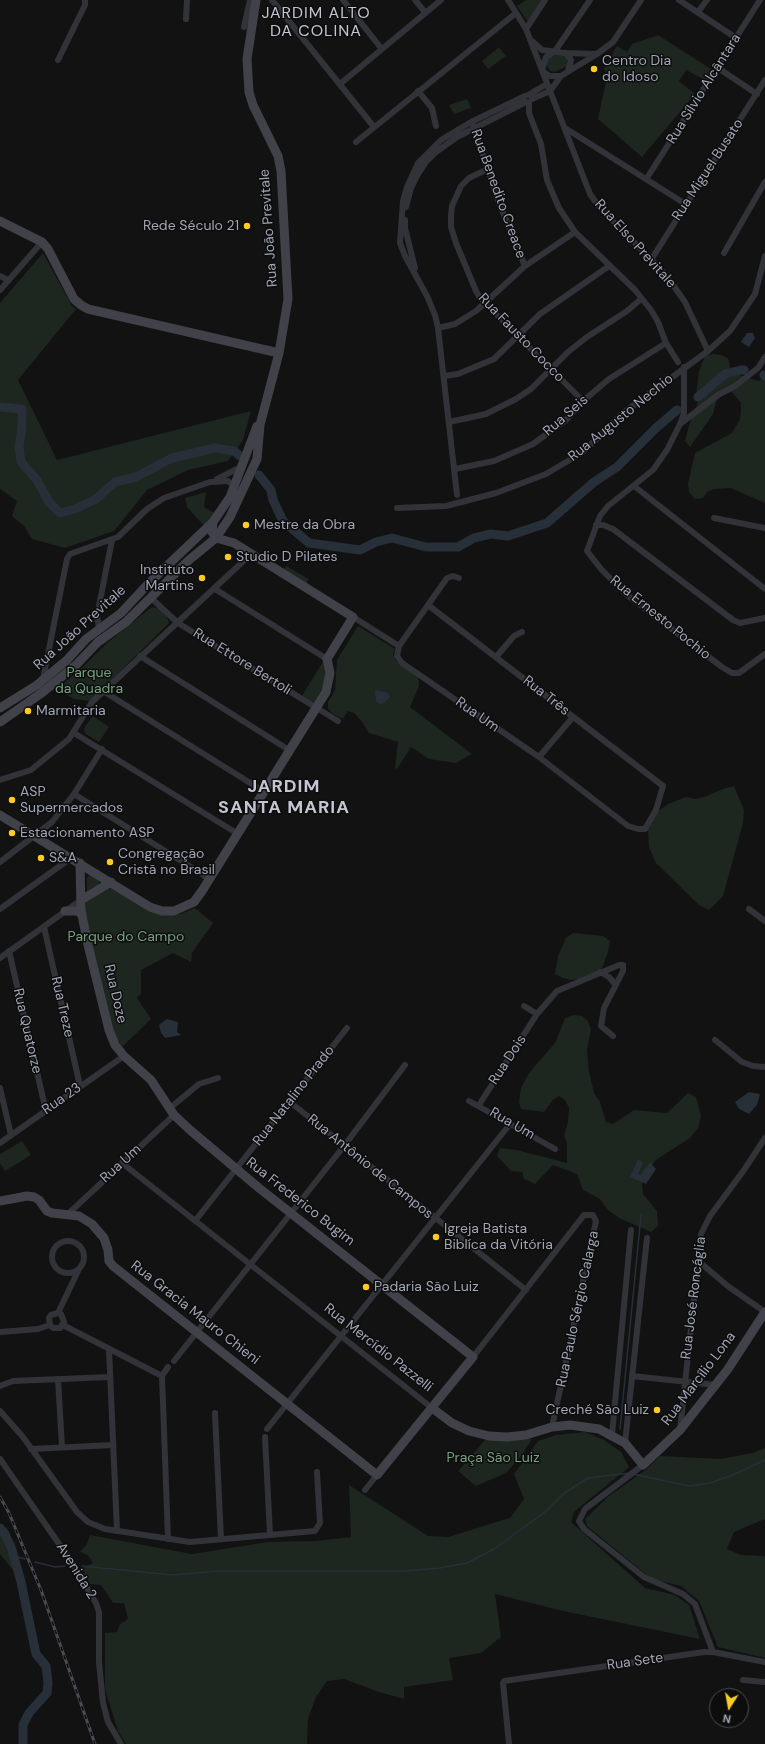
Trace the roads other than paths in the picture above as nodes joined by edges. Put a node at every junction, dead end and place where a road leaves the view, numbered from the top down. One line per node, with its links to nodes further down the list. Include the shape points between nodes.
1 (85, 0): 29 (street)
2 (187, 0): 20 (street)
3 (250, 0): 21 (street)
4 (256, 0): 69 (street, Rua João Previtale, via 247,59 249,92 278,156 283,186 288,299)
5 (272, 0): 35 (street)
6 (342, 0): 25 (street)
7 (415, 0): 17 (street)
8 (441, 0): 17 (street)
9 (517, 0): 16 (street)
10 (545, 0): 22 (street)
11 (590, 0): 26 (street)
12 (641, 0): 28 (street, via 613,42)
13 (679, 0): 18 (street)
14 (707, 0): 18 (street)
15 (760, 0): 23 (street, Rua Sílvio Alcântara)
16 (509, 2): 19 (street, Rua Elso Previtale)
17 (425, 12): 25 (street)
18 (698, 12): 23 (street)
19 (516, 13): 22 (street, Rua Elso Previtale); 38 (street)
20 (186, 19)
21 (244, 27)
22 (526, 29): 24 (street, Rua Elso Previtale)
23 (736, 38): 30 (street, Rua Sílvio Alcântara)
24 (531, 40): 26 (street, via 542,50); 31 (street, Rua Elso Previtale)
25 (381, 48): 35 (street)
26 (555, 51): 27 (street); 31 (street, via 546,56)
27 (565, 53): 28 (street); 32 (street, via 571,60)
28 (597, 54): 32 (street)
29 (58, 60)
30 (718, 68): 39 (street); 48 (street, Rua Sílvio Alcântara)
31 (542, 70): 33 (street, via 550,76); 36 (street, Rua Elso Previtale)
32 (568, 71): 33 (street)
33 (561, 76): 37 (street)
34 (765, 80): 39 (street, Rua Miguel Busato)
35 (340, 84): 43 (street)
36 (548, 84): 37 (street, Rua Elso Previtale); 40 (street)
37 (550, 90): 40 (street); 44 (street, Rua Elso Previtale)
38 (418, 91): 42 (street, via 432,108); 43 (street)
39 (757, 94): 50 (street, Rua Miguel Busato)
40 (528, 99): 41 (street); 45 (street); 52 (street, via 528,113 541,144 547,180 559,208)
41 (471, 122): 45 (street, Rua Benedito Creace); 59 (street, via 441,140 424,156 407,186 403,201 400,243)
42 (436, 126)
43 (374, 128): 46 (street)
44 (565, 128): 48 (street); 56 (street, Rua Elso Previtale, via 590,194 600,208)
45 (474, 129): 47 (street, Rua Benedito Creace); 59 (street, via 436,152 426,162 411,188 406,204 405,228)
46 (356, 142)
47 (488, 169): 57 (street, Rua Benedito Creace, via 496,198); 64 (street, Rua Fausto Cocco, via 469,178 462,186 452,206 451,216 451,227 456,243 476,290)
48 (647, 178): 50 (street)
49 (765, 182): 54 (street)
50 (687, 204): 56 (street, Rua Miguel Busato)
51 (0, 221): 53 (street)
52 (575, 232): 57 (street); 58 (street)
53 (42, 242): 61 (street); 69 (street, via 74,299 88,309)
54 (724, 253)
55 (765, 256): 68 (street, Rua Augusto Nechio, via 755,294 736,324)
56 (651, 260): 68 (street, Rua Elso Previtale, via 685,302)
57 (525, 266): 64 (street)
58 (609, 266): 63 (street); 66 (street, via 540,314)
59 (417, 275): 65 (street)
60 (0, 276): 61 (street)
61 (8, 280): 62 (street)
62 (0, 290)
63 (642, 299): 67 (street, via 658,322); 73 (street, via 587,337)
64 (485, 303): 65 (street, via 466,319); 66 (street, Rua Fausto Cocco)
65 (438, 328): 74 (street)
66 (518, 335): 73 (street, Rua Fausto Cocco); 74 (street, via 494,359 464,372)
67 (666, 342): 71 (street); 75 (street, Rua Seis, via 609,379)
68 (708, 351): 72 (street, Rua Augusto Nechio)
69 (279, 353): 76 (street, Rua João Previtale)
70 (765, 357): 78 (street, Rua Ernesto Pochio, via 758,368)
71 (678, 362)
72 (684, 367): 78 (street, via 684,413); 87 (street, Rua Augusto Nechio, via 624,412 583,452 546,474 496,493 446,506)
73 (551, 369): 75 (street, Rua Fausto Cocco); 77 (street, via 531,389 501,408 475,418)
74 (444, 376): 77 (street)
75 (583, 401): 82 (street, Rua Seis, via 566,420 533,444 494,461)
76 (264, 410): 79 (street, Rua João Previtale); 80 (street, Rua João Previtale)
77 (449, 422): 82 (street)
78 (680, 424): 85 (street, Rua Ernesto Pochio, via 653,470)
79 (247, 453): 80 (street, via 254,452); 81 (street, Rua João Previtale)
80 (257, 459): 90 (street, Rua João Previtale)
81 (242, 467): 83 (street); 84 (street, Rua João Previtale)
82 (455, 468): 86 (street)
83 (210, 482): 84 (street, via 228,481); 94 (street, via 155,503 124,533)
84 (234, 486): 89 (street, Rua João Previtale, via 224,508)
85 (634, 486): 91 (street, Rua Ernesto Pochio, via 608,506); 99 (street)
86 (457, 495)
87 (397, 508)
88 (714, 518): 92 (street)
89 (213, 522): 93 (street, via 212,532); 105 (street, Rua João Previtale, via 121,613)
90 (225, 525): 93 (street, Rua João Previtale); 95 (street)
91 (596, 525): 103 (street, via 613,529 733,620 740,623); 108 (street, Rua Ernesto Pochio, via 587,551 626,594 732,673 739,673)
92 (765, 528)
93 (216, 538): 95 (street); 100 (street, Rua João Previtale)
94 (112, 540): 105 (street, via 98,616); 112 (street, via 74,552 67,559)
95 (234, 542): 96 (street)
96 (251, 554): 98 (street); 102 (street)
97 (459, 578): 101 (street, via 447,578)
98 (215, 588): 104 (street); 111 (street)
99 (765, 589)
100 (150, 597): 104 (street, Rua Ettore Bertoli); 117 (street, Rua João Previtale, via 126,622 98,642 76,665)
101 (428, 605): 107 (street); 110 (street, Rua Três)
102 (353, 617): 107 (street); 111 (street)
103 (765, 618)
104 (178, 623): 109 (street); 115 (street, Rua Ettore Bertoli)
105 (99, 628): 112 (street, Rua João Previtale, via 67,660)
106 (522, 632): 110 (street, via 514,636)
107 (399, 646): 122 (street, Rua Um, via 397,656 402,663)
108 (765, 654)
109 (140, 656): 113 (street); 121 (street)
110 (496, 658): 116 (street, Rua Três)
111 (327, 659): 115 (street, via 330,673 328,684)
112 (43, 679): 114 (street, Rua João Previtale)
113 (103, 691): 119 (street, via 92,702); 124 (street)
114 (0, 708)
115 (316, 709): 118 (street, Rua Ettore Bertoli); 121 (street)
116 (573, 717): 122 (street); 127 (street, Rua Três, via 663,786 656,810)
117 (0, 722)
118 (338, 722)
119 (74, 733): 120 (street); 123 (street, via 31,770)
120 (102, 749): 125 (street); 128 (street)
121 (289, 750): 124 (street)
122 (539, 757): 127 (street, Rua Um, via 628,826 638,830)
123 (0, 780)
124 (263, 791): 128 (street)
125 (74, 794): 129 (street, via 52,822); 134 (street)
126 (0, 815): 129 (street)
127 (645, 829)
128 (238, 834): 134 (street)
129 (36, 836): 130 (street); 131 (street)
130 (72, 858): 132 (street); 139 (street)
131 (0, 862)
132 (80, 863): 133 (street); 136 (street, Rua Doze)
133 (97, 874): 135 (street); 136 (street, via 86,874); 137 (street, via 101,882)
134 (211, 878): 135 (street, via 194,902 174,910 162,911 150,907)
135 (111, 882): 137 (street)
136 (82, 883): 137 (street, via 85,891); 138 (street, Rua Doze)
137 (95, 890): 138 (street)
138 (81, 900): 141 (street); 142 (street, Rua Doze)
139 (0, 909)
140 (749, 909): 143 (street)
141 (65, 911): 142 (street, via 78,911); 144 (street)
142 (82, 915): 154 (street, Rua Doze, via 108,1030)
143 (765, 921)
144 (44, 927): 145 (street); 158 (street, Rua Treze)
145 (9, 951): 146 (street); 163 (street, Rua Quatorze)
146 (0, 958)
147 (600, 972): 148 (street); 148 (street, Rua Dois, via 623,965 623,971); 150 (street, Rua Dois, via 557,991)
148 (615, 984): 152 (street, Rua Dois, via 604,1008 600,1026)
149 (524, 1006): 150 (street)
150 (537, 1014): 162 (street, Rua Dois)
151 (347, 1028): 161 (street, Rua Natalino Prado)
152 (613, 1036)
153 (715, 1040): 156 (street, via 742,1062)
154 (124, 1056): 158 (street, Rua 23); 164 (street, Rua Frederico Bugim, via 151,1080)
155 (405, 1065): 169 (street)
156 (765, 1067)
157 (218, 1078): 164 (street, Rua Um, via 199,1084)
158 (80, 1086): 163 (street, Rua 23)
159 (0, 1088): 166 (street)
160 (469, 1101): 162 (street, Rua Um)
161 (290, 1102): 169 (street, Rua Antônio de Campos); 172 (street, Rua Natalino Prado)
162 (479, 1105): 165 (street, Rua Um)
163 (46, 1111): 166 (street, Rua 23)
164 (172, 1112): 171 (street, Rua Um); 172 (street, Rua Frederico Bugim)
165 (510, 1124): 170 (street, Rua Um); 176 (street)
166 (11, 1136): 168 (street, Rua 23)
167 (765, 1138): 180 (street, Rua José Roncáglia, via 704,1226)
168 (0, 1143)
169 (344, 1146): 174 (street); 176 (street, Rua Antônio de Campos)
170 (556, 1149)
171 (122, 1163): 175 (street, Rua Um); 177 (street, Rua Mercídio Pazzelli)
172 (236, 1169): 174 (street, Rua Frederico Bugim); 177 (street, Rua Natalino Prado)
173 (0, 1201): 175 (street, Rua Gracia Mauro Chieni, via 34,1197 47,1211)
174 (291, 1213): 181 (street); 183 (street, Rua Frederico Bugim)
175 (68, 1214): 190 (street, Rua Gracia Mauro Chieni, via 79,1216 92,1224 104,1238 109,1261 113,1266)
176 (435, 1219): 183 (street); 184 (street, Rua Antônio de Campos)
177 (195, 1221): 181 (street, Rua Mercídio Pazzelli)
178 (630, 1230): 210 (street)
179 (646, 1238): 197 (street)
180 (697, 1260): 185 (street, via 729,1287); 200 (street, Rua José Roncáglia)
181 (250, 1264): 190 (street); 191 (street, Rua Mercídio Pazzelli)
182 (79, 1268): 182 (street, via 84,1255 80,1246 67,1241 57,1245 52,1255 55,1265 64,1272); 186 (street)
183 (382, 1285): 191 (street); 193 (street, Rua Frederico Bugim)
184 (526, 1290): 193 (street); 207 (street, Rua Paulo Sérgio Calarga, via 584,1215 593,1215 596,1222)
185 (765, 1312): 201 (street, Rua Marcílio Lona)
186 (58, 1313): 187 (street, via 51,1315); 188 (street, via 64,1318)
187 (50, 1325): 188 (street, via 56,1328); 189 (street, via 38,1329)
188 (63, 1325): 192 (street)
189 (0, 1332)
190 (197, 1332): 194 (street); 203 (street, Rua Gracia Mauro Chieni)
191 (341, 1336): 203 (street); 204 (street, Rua Mercídio Pazzelli)
192 (109, 1349): 196 (street); 198 (street)
193 (473, 1357): 204 (street)
194 (174, 1361)
195 (168, 1366): 196 (street)
196 (162, 1376): 223 (street)
197 (632, 1376): 200 (street); 212 (street)
198 (110, 1377): 199 (street); 213 (street)
199 (58, 1379): 202 (street, via 13,1381); 214 (street)
200 (684, 1381): 201 (street); 209 (street, Rua José Roncáglia)
201 (716, 1385): 209 (street, Rua Marcílio Lona)
202 (0, 1386)
203 (287, 1404): 208 (street); 219 (street, Rua Gracia Mauro Chieni)
204 (432, 1408): 207 (street, Rua Mercídio Pazzelli, via 452,1423 489,1436 526,1435); 219 (street)
205 (0, 1411): 215 (street)
206 (214, 1413): 224 (street)
207 (552, 1427): 210 (street, Rua Mercídio Pazzelli, via 585,1426)
208 (267, 1429)
209 (680, 1430): 217 (street, Rua Marcílio Lona)
210 (612, 1434): 212 (street, Rua Mercídio Pazzelli)
211 (265, 1436): 222 (street)
212 (625, 1443): 217 (street, Rua Mercídio Pazzelli)
213 (113, 1444): 214 (street); 221 (street)
214 (62, 1447): 215 (street)
215 (31, 1449): 221 (street, via 69,1502 88,1522)
216 (0, 1459): 229 (street, Avenida 2, via 73,1564 96,1603 103,1703 108,1722)
217 (643, 1464): 225 (street, Rua Marcílio Lona, via 586,1509 578,1521 584,1529 644,1577 683,1594 695,1604)
218 (317, 1472): 222 (street, via 319,1527 309,1532)
219 (377, 1475): 220 (street)
220 (365, 1490)
221 (117, 1531): 223 (street)
222 (270, 1534): 224 (street)
223 (168, 1539): 224 (street, via 190,1542)
224 (221, 1539)
225 (714, 1652): 226 (street, Rua Sete); 230 (street, Rua Sete, via 504,1681)
226 (765, 1662)
227 (743, 1680): 228 (street)
228 (765, 1682)
229 (121, 1744)
230 (509, 1744)

